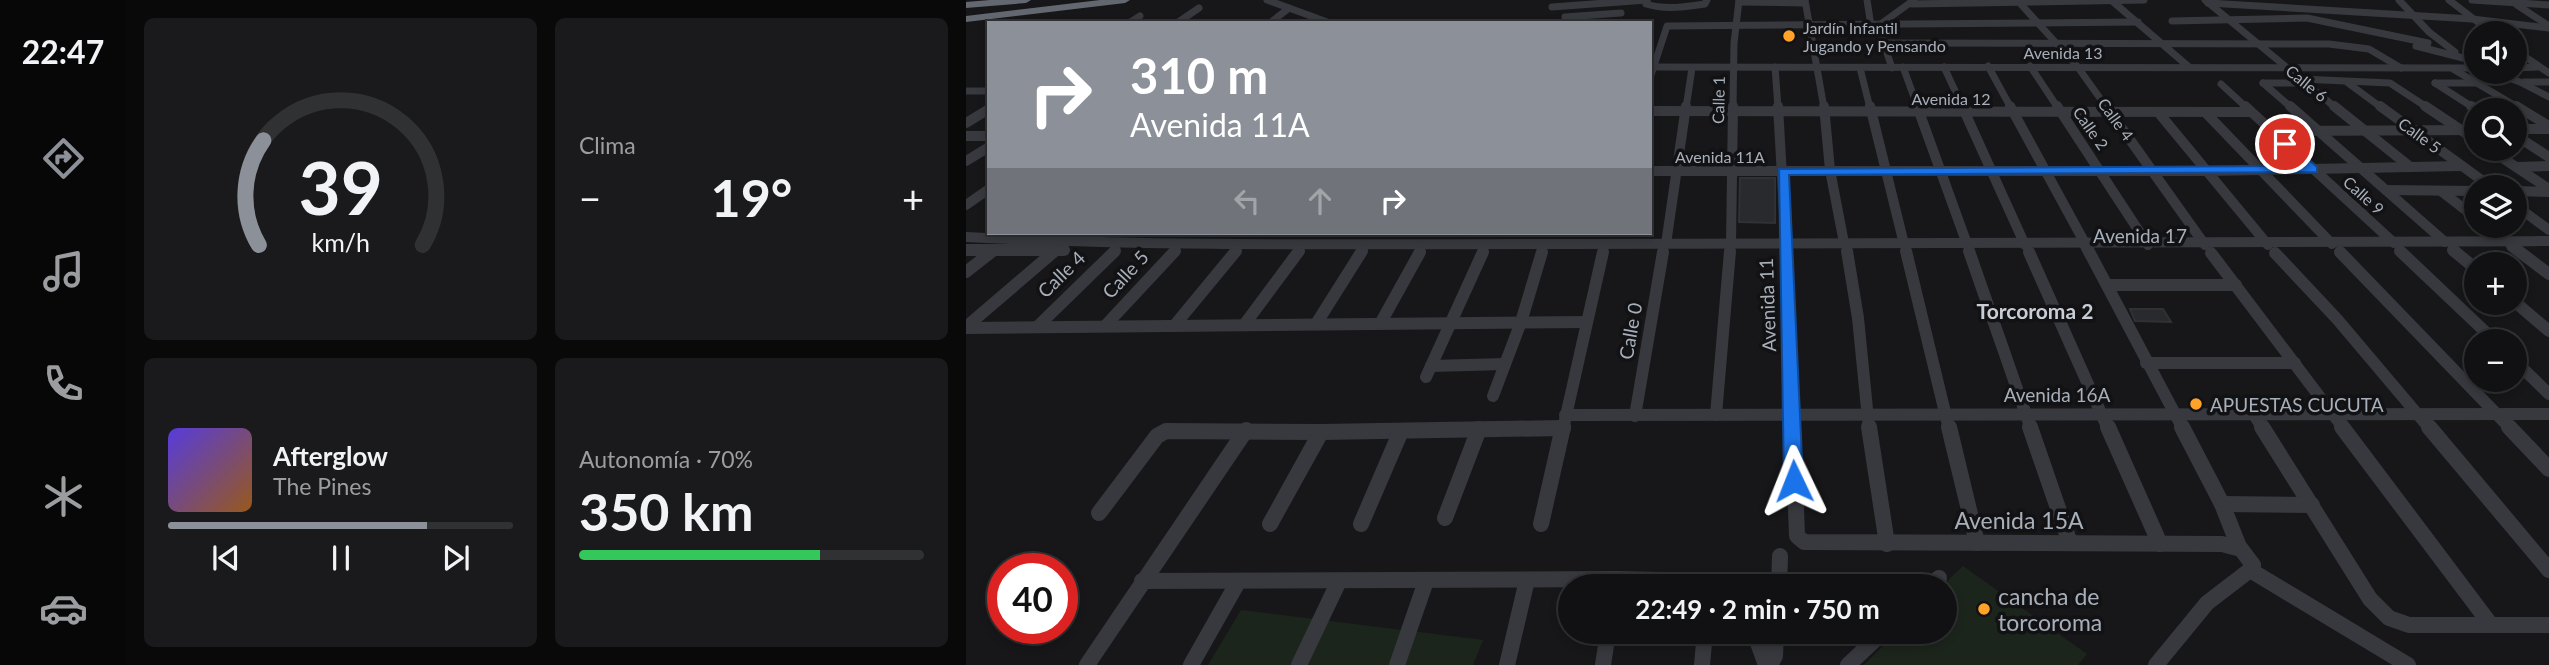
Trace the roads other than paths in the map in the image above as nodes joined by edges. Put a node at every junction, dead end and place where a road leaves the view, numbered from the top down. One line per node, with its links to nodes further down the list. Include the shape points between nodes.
1 (1026, 0): 25 (highway)
2 (1049, 0): 33 (highway, via 1051,4)
3 (1125, 0): 33 (highway)
4 (1267, 0): 31 (street)
5 (1541, 0): 28 (street)
6 (1647, 0): 7 (street, via 1646,4 1661,7 1699,5); 15 (street)
7 (1707, 0)
8 (1867, 0): 56 (street)
9 (2111, 0): 10 (street); 18 (street); 52 (street)
10 (2144, 0)
11 (2292, 0): 29 (street)
12 (2399, 0): 37 (street)
13 (2449, 0): 43 (street)
14 (2472, 0): 19 (street)
15 (1620, 1): 20 (street); 34 (street)
16 (1739, 1): 17 (street); 54 (street, Calle 1)
17 (1769, 1): 21 (street)
18 (2018, 1): 22 (street); 53 (street, Calle 4)
19 (2498, 1): 24 (street)
20 (1586, 2): 28 (street)
21 (1805, 2): 55 (street)
22 (1913, 2): 56 (street)
23 (2206, 2): 29 (street); 39 (street, Calle 6)
24 (2514, 3): 26 (street); 35 (street)
25 (966, 5)
26 (2549, 5)
27 (2366, 6): 32 (street)
28 (1552, 7): 45 (street)
29 (2301, 7): 32 (street); 40 (street)
30 (1199, 8): 47 (street)
31 (1289, 8): 44 (street); 48 (street)
32 (2357, 12): 37 (street); 57 (street, via 2364,23)
33 (1028, 13): 41 (highway)
34 (1620, 13): 42 (street); 49 (street)
35 (2533, 15): 38 (street); 58 (street)
36 (1140, 16): 46 (street)
37 (2413, 16): 43 (street); 64 (street)
38 (2549, 17)
39 (2224, 18): 40 (street); 50 (street); 63 (street, Calle 6)
40 (2307, 18): 62 (street); 64 (street, via 2314,27)
41 (966, 19)
42 (1600, 19): 45 (street)
43 (2472, 19): 51 (street); 58 (street)
44 (1311, 20)
45 (1567, 20)
46 (1132, 21)
47 (1180, 21)
48 (1273, 21)
49 (1617, 21)
50 (2172, 21)
51 (2475, 21)
52 (2138, 22): 53 (street); 60 (street)
53 (2036, 24): 56 (street); 59 (street, Calle 4)
54 (1737, 26): 55 (street); 69 (street, via 1667,26); 78 (street, Calle 1)
55 (1809, 26): 56 (street); 70 (street)
56 (1875, 26): 61 (street)
57 (2377, 27)
58 (2549, 27)
59 (2055, 42): 60 (street); 61 (street); 68 (street, Calle 4)
60 (2164, 42): 63 (street); 73 (street)
61 (1885, 43): 71 (street)
62 (2428, 43)
63 (2257, 44): 74 (street, Calle 6); 81 (street, via 2353,46 2378,52)
64 (2463, 58)
65 (2527, 59): 76 (street)
66 (1988, 66): 67 (street, Avenida 13); 72 (street, Avenida 13); 111 (street)
67 (2030, 66): 68 (street, Avenida 13); 104 (street, Calle 2)
68 (2077, 66): 73 (street, Avenida 13); 105 (street, Calle 4)
69 (1652, 67): 77 (street, Avenida 13)
70 (1818, 67): 79 (street, Avenida 13); 80 (street, Avenida 13); 107 (street)
71 (1897, 67): 72 (street, Avenida 13); 80 (street, Avenida 13); 109 (street)
72 (1944, 67): 110 (street)
73 (2189, 67): 74 (street, Avenida 13)
74 (2287, 67): 81 (street, Avenida 13); 87 (street, Calle 6)
75 (2527, 67): 76 (street)
76 (2538, 67): 82 (street); 85 (street)
77 (1692, 68): 78 (street, Avenida 13); 101 (street, Calle 0)
78 (1734, 68): 79 (street, Avenida 13); 102 (street, Calle 1)
79 (1775, 68): 103 (street, Avenida 11)
80 (1860, 68): 108 (street)
81 (2401, 68): 84 (street, Avenida 13)
82 (2549, 68)
83 (2464, 69): 84 (street, Avenida 13)
84 (2455, 70): 86 (street)
85 (2549, 74)
86 (2464, 75)
87 (2304, 81): 90 (street); 120 (street, via 2263,83); 121 (street, Calle 6)
88 (2527, 82): 89 (street)
89 (2549, 82)
90 (2348, 83): 117 (street, Calle 5); 118 (street, via 2390,83)
91 (2464, 83): 98 (street, via 2435,83)
92 (2479, 84): 115 (street)
93 (2524, 84): 97 (street)
94 (2221, 85): 113 (street, Calle 9)
95 (966, 91): 96 (street)
96 (987, 91)
97 (2549, 97)
98 (2464, 102)
99 (987, 110): 114 (street)
100 (1652, 111): 101 (street, Avenida 12)
101 (1685, 111): 102 (street, Avenida 12); 143 (street, Calle 0)
102 (1735, 111): 103 (street, Avenida 12); 144 (street, Calle 1)
103 (1777, 111): 107 (street, Avenida 12); 139 (street, Avenida 11)
104 (2061, 111): 105 (street, Avenida 12); 111 (street, Avenida 12); 146 (street, Calle 2)
105 (2110, 111): 106 (street, Avenida 12); 147 (street, Calle 4)
106 (2158, 111): 112 (street, Avenida 12); 148 (street)
107 (1825, 112): 108 (street, Avenida 12); 135 (street)
108 (1871, 112): 109 (street, Avenida 12); 136 (street)
109 (1919, 112): 110 (street, Avenida 12); 140 (street)
110 (1965, 112): 111 (street, Avenida 12); 141 (street)
111 (2012, 112): 145 (street)
112 (2205, 112): 113 (street, Avenida 12); 142 (street)
113 (2251, 112): 119 (street, Calle 9)
114 (966, 123)
115 (2549, 128): 116 (street)
116 (2527, 129)
117 (2414, 130): 118 (street); 121 (street); 131 (street, Calle 5)
118 (2461, 130): 122 (street)
119 (2271, 131): 120 (street); 137 (street, Calle 9)
120 (2318, 131): 121 (street); 133 (street)
121 (2366, 131): 130 (street, Calle 6)
122 (2464, 132)
123 (966, 136): 124 (street)
124 (987, 136)
125 (2527, 143): 127 (street)
126 (987, 148): 128 (street)
127 (2549, 158)
128 (966, 161)
129 (2507, 161): 134 (street)
130 (2409, 166): 131 (street, Avenida 11A); 133 (street, Avenida 11A)
131 (2462, 166): 149 (street, Calle 5)
132 (2549, 166): 134 (street)
133 (2358, 167): 137 (street, Avenida 11A); 151 (street)
134 (2516, 167): 152 (street)
135 (1830, 170): 136 (street, Avenida 11A); 139 (street, Avenida 11A); 186 (street)
136 (1886, 170): 140 (street, Avenida 11A); 187 (street)
137 (2312, 170): 142 (street, Avenida 11A); 188 (street, Calle 9)
138 (1652, 171): 143 (street, Avenida 11A)
139 (1783, 171): 144 (street, Avenida 11A); 185 (street, Avenida 11)
140 (1938, 171): 141 (street, Avenida 11A); 192 (street)
141 (1991, 171): 145 (street, Avenida 11A); 193 (street)
142 (2264, 171): 148 (street, Avenida 11A); 194 (street)
143 (1677, 172): 144 (street, Avenida 11A); 191 (street, Calle 0)
144 (1732, 172): 184 (street, Calle 1)
145 (2047, 172): 146 (street, Avenida 11A); 196 (street)
146 (2102, 172): 147 (street, Avenida 11A); 176 (street, Calle 2)
147 (2155, 172): 148 (street, Avenida 11A); 197 (street, Calle 4)
148 (2210, 172): 198 (street)
149 (2474, 175)
150 (987, 190): 157 (street)
151 (2386, 190): 153 (street); 179 (street)
152 (2549, 190): 155 (street)
153 (2441, 191): 154 (street); 158 (street)
154 (2464, 191)
155 (2527, 191)
156 (987, 202): 157 (street)
157 (968, 203)
158 (2464, 209)
159 (2527, 214): 160 (street)
160 (2549, 230)
161 (985, 234): 170 (street, Avenida 11)
162 (991, 235): 178 (street, Avenida 11)
163 (1075, 235): 178 (street)
164 (1126, 235): 180 (street, Calle 4)
165 (1189, 235): 181 (street, Calle 5)
166 (1248, 235): 182 (street)
167 (1311, 235): 183 (street)
168 (1369, 235): 189 (street)
169 (1430, 235): 190 (street)
170 (966, 237)
171 (2503, 238): 177 (street)
172 (2549, 242): 177 (street, Avenida 17)
173 (1487, 243): 174 (street, Avenida 11); 190 (street, Avenida 11); 208 (street)
174 (1546, 243): 175 (street, Avenida 11); 209 (street)
175 (1605, 243): 191 (street, Avenida 11); 207 (street)
176 (2148, 245): 196 (street, Avenida 17); 197 (street, Avenida 17)
177 (2512, 245): 179 (street, Avenida 17); 195 (street, Avenida 17); 203 (street)
178 (1061, 246): 180 (street, Avenida 11); 200 (street, Avenida 11); 215 (street)
179 (2449, 246): 188 (street, Avenida 17); 201 (street)
180 (1116, 247): 181 (street, Avenida 11); 216 (street, Calle 4)
181 (1178, 247): 182 (street, Avenida 11); 213 (street, Calle 5)
182 (1239, 247): 183 (street, Avenida 11); 214 (street)
183 (1302, 247): 189 (street, Avenida 11); 212 (street)
184 (1731, 247): 185 (street, Avenida 17); 191 (street, Avenida 11); 235 (street, Calle 1)
185 (1786, 247): 186 (street, Avenida 17); 225 (street, Avenida 11)
186 (1846, 247): 187 (street, Avenida 17); 230 (street)
187 (1905, 247): 192 (street, Avenida 17); 226 (street)
188 (2397, 247): 194 (street, Avenida 17); 217 (street)
189 (1362, 248): 190 (street, Avenida 11); 210 (street)
190 (1422, 248): 211 (street)
191 (1664, 248): 237 (street, Calle 0)
192 (1968, 248): 193 (street, Avenida 17); 227 (street)
193 (2027, 248): 196 (street, Avenida 17); 228 (street)
194 (2336, 248): 198 (street, Avenida 17); 233 (street)
195 (2549, 248)
196 (2088, 249): 197 (street, Avenida 17); 204 (street)
197 (2208, 249): 198 (street, Avenida 17); 205 (street, Calle 4)
198 (2271, 249): 232 (street)
199 (966, 250): 200 (street, Avenida 11)
200 (993, 250): 202 (street)
201 (2464, 259)
202 (966, 272)
203 (2549, 274)
204 (2108, 285): 205 (street); 219 (street)
205 (2236, 285): 220 (street, Calle 4)
206 (2527, 312): 218 (street)
207 (1587, 322): 209 (street); 238 (street)
208 (1452, 323): 209 (street); 211 (street); 221 (street, via 1429,372)
209 (1521, 323): 221 (street)
210 (1316, 324): 211 (street); 212 (street)
211 (1380, 324)
212 (1244, 325): 214 (street)
213 (1105, 326): 214 (street); 216 (street)
214 (1174, 326)
215 (966, 327): 216 (street)
216 (1037, 327)
217 (2482, 329)
218 (2549, 331)
219 (2146, 363): 220 (street); 229 (street)
220 (2295, 363): 236 (street, Calle 4)
221 (1505, 365): 224 (street)
222 (2527, 373): 223 (street)
223 (2549, 394)
224 (1493, 396)
225 (1791, 413): 230 (street, Avenida 16A); 235 (street, Avenida 16A); 251 (street, Avenida 11, via 1795,527)
226 (1944, 413): 227 (street, Avenida 16A); 230 (street, Avenida 16A); 252 (street)
227 (2024, 413): 228 (street, Avenida 16A); 253 (street)
228 (2099, 413): 229 (street, Avenida 16A); 255 (street)
229 (2174, 413): 231 (street, Avenida 16A); 244 (street)
230 (1867, 414): 254 (street)
231 (2253, 414): 236 (street, Avenida 16A); 245 (street)
232 (2418, 414): 233 (street, Avenida 16A); 236 (street, Avenida 16A); 259 (street)
233 (2496, 414): 234 (street, Avenida 16A); 243 (street)
234 (2549, 414)
235 (1716, 415): 237 (street, Avenida 16A)
236 (2335, 415): 267 (street, Calle 4)
237 (1635, 416): 238 (street, Avenida 16A)
238 (1564, 422): 239 (street, Avenida 16A); 250 (street)
239 (1479, 429): 241 (street, Avenida 16A); 247 (street)
240 (1246, 430): 242 (street, Avenida 16A); 246 (street, Avenida 16A, via 1166,431 1157,436); 263 (street)
241 (1401, 431): 242 (street, Avenida 16A); 248 (street)
242 (1321, 432): 249 (street)
243 (2549, 469)
244 (2222, 504): 245 (street); 256 (street)
245 (2312, 505): 267 (street, via 2370,599 2389,618 2410,625)
246 (1099, 513)
247 (1445, 518)
248 (1361, 523)
249 (1270, 524)
250 (1541, 524)
251 (1800, 540): 254 (street, Avenida 15A)
252 (1977, 543): 253 (street, Avenida 15A); 254 (street, Avenida 15A)
253 (2070, 543): 255 (street, Avenida 15A)
254 (1887, 544)
255 (2160, 544): 256 (street, Avenida 15A)
256 (2239, 547): 258 (street, via 2252,561)
257 (1780, 556): 260 (street)
258 (2250, 570): 283 (street, via 2207,603); 284 (street)
259 (2549, 570)
260 (1779, 574)
261 (1339, 580): 264 (street); 266 (street); 276 (street)
262 (1527, 580): 264 (street); 265 (street); 278 (street)
263 (1142, 581): 266 (street); 274 (street)
264 (1426, 581): 277 (street)
265 (1558, 581)
266 (1238, 582): 275 (street)
267 (2491, 625): 268 (street)
268 (2549, 625)
269 (1606, 644): 279 (street)
270 (1704, 644): 280 (street)
271 (1759, 644): 281 (street)
272 (1776, 644): 281 (street, via 1775,656)
273 (1870, 644): 282 (street)
274 (1087, 665)
275 (1191, 665)
276 (1299, 665)
277 (1397, 665)
278 (1507, 665)
279 (1602, 665)
280 (1702, 665)
281 (1768, 665)
282 (1847, 665)
283 (2156, 665)
284 (2408, 665)

